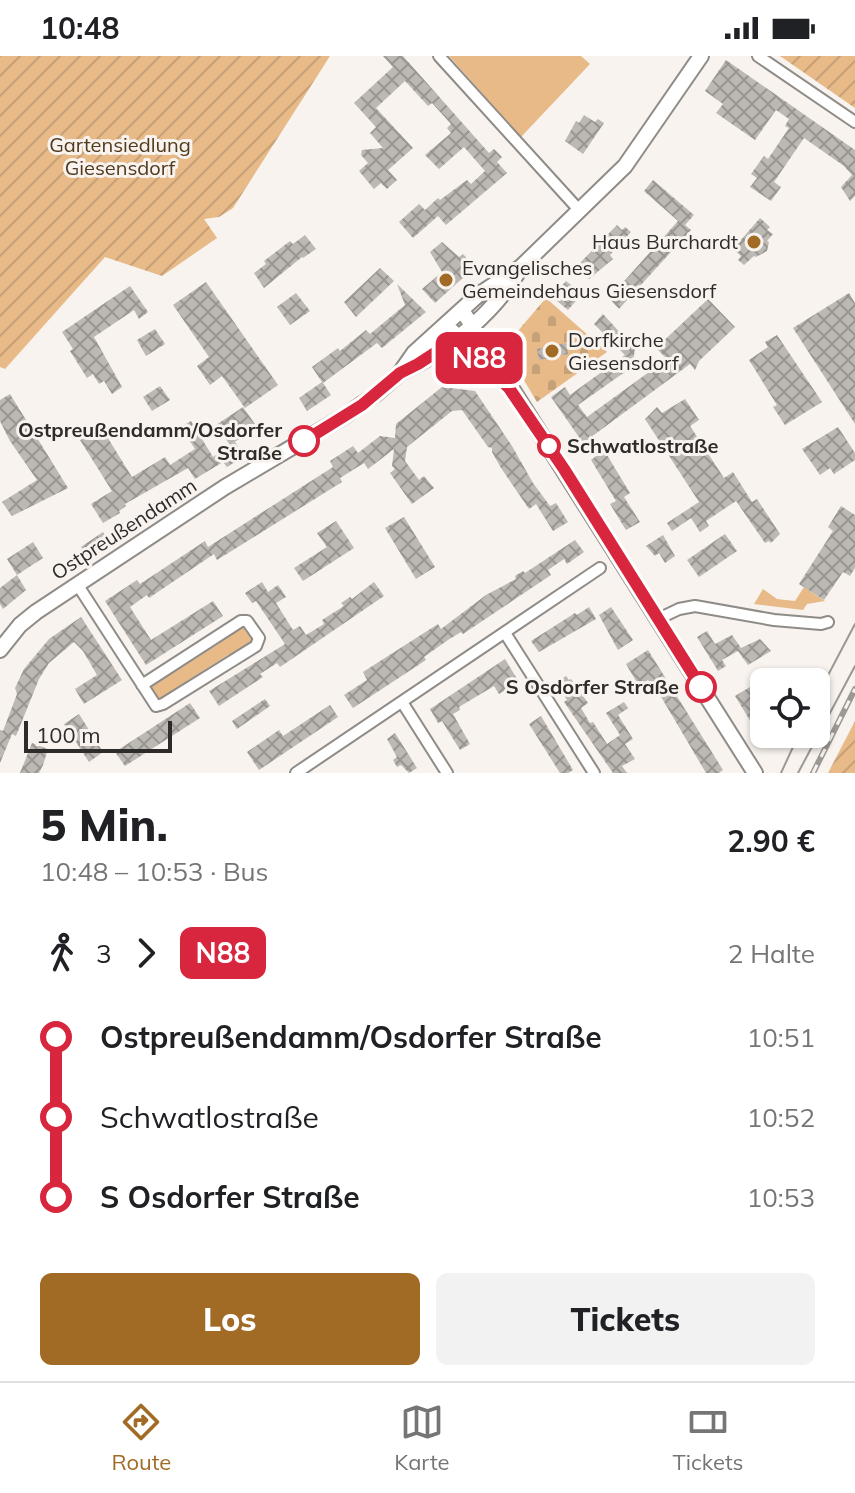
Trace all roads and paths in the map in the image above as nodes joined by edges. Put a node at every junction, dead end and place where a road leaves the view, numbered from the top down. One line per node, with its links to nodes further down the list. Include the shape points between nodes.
1 (439, 56): 5 (street)
2 (701, 56): 5 (main road, Ostpreußendamm, via 625,166)
3 (758, 56): 4 (street)
4 (855, 122)
5 (580, 211): 6 (main road, Ostpreußendamm)
6 (521, 267): 7 (main road, Ostpreußendamm); 8 (main road, Ostpreußendamm, via 507,292)
7 (462, 310): 8 (main road); 9 (main road, Ostpreußendamm)
8 (473, 323): 10 (main road, Ostpreußendamm); 12 (main road)
9 (446, 325): 10 (main road); 11 (main road, Ostpreußendamm)
10 (458, 338): 11 (main road, Ostpreußendamm); 12 (main road)
11 (400, 373): 14 (main road, Ostpreußendamm, via 348,414)
12 (509, 388): 15 (main road)
13 (600, 568): 17 (street)
14 (77, 584): 18 (main road, Ostpreußendamm, via 28,618); 19 (street)
15 (658, 619): 16 (street, via 695,606 774,620); 24 (main road)
16 (828, 622)
17 (505, 633): 20 (street); 23 (street)
18 (0, 650)
19 (142, 685): 19 (street, via 156,706 163,704 256,646 259,638 247,621 241,621)
20 (402, 702): 21 (street); 22 (street)
21 (296, 773)
22 (447, 773)
23 (594, 773)
24 (755, 773)

